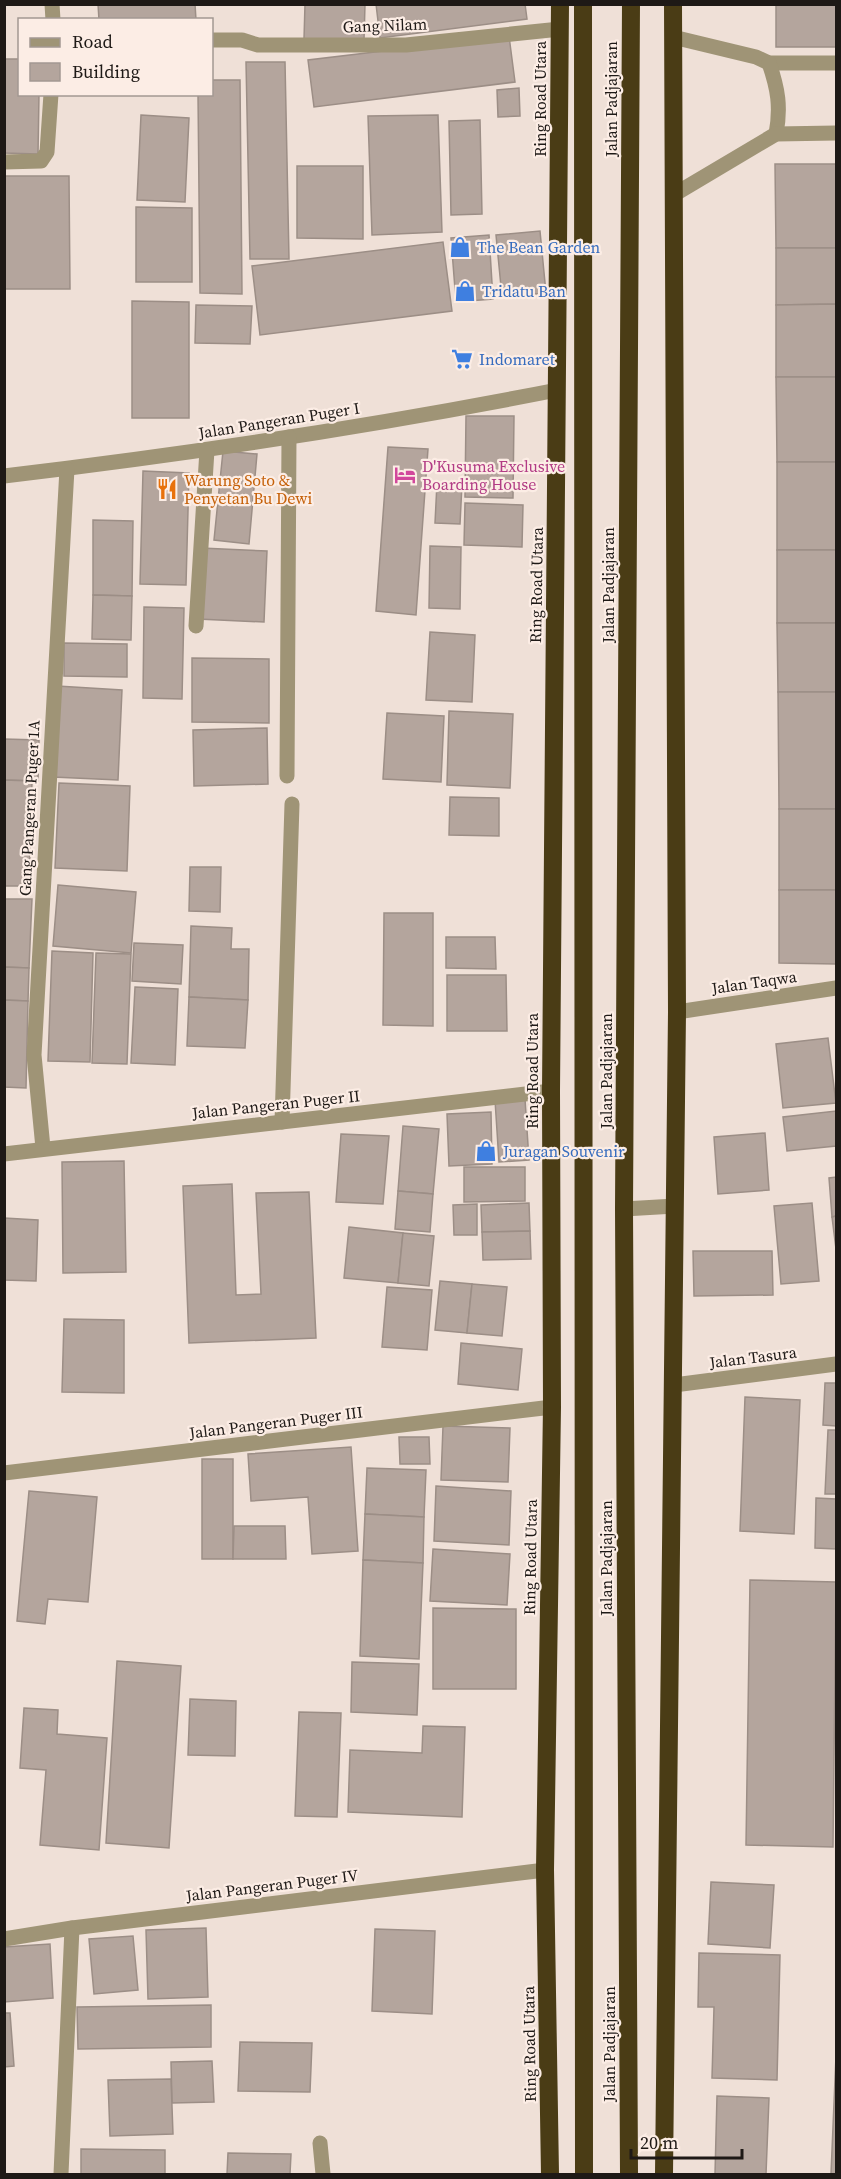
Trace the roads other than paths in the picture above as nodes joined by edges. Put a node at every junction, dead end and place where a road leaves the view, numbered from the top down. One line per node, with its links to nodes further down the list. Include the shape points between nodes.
1 (560, 4): 5 (highway, Ring Road Utara)
2 (583, 4): 40 (highway, Jalan Padjajaran)
3 (631, 4): 30 (highway, Jalan Padjajaran)
4 (673, 4): 6 (highway)
5 (560, 29): 7 (street, Gang Nilam, via 406,45 258,45 242,40); 15 (highway, Ring Road Utara)
6 (673, 37): 8 (street); 14 (highway)
7 (213, 40)
8 (769, 63): 9 (street); 11 (street, via 778,90 780,114)
9 (837, 63)
10 (51, 96): 13 (street, via 44,158)
11 (776, 134): 12 (street); 14 (street)
12 (837, 134)
13 (4, 162)
14 (675, 194): 24 (highway)
15 (557, 390): 16 (street, Jalan Pangeran Puger I); 25 (highway, Ring Road Utara)
16 (289, 437): 17 (street, Jalan Pangeran Puger I); 21 (street)
17 (207, 450): 18 (street, Jalan Pangeran Puger I); 20 (street)
18 (67, 469): 19 (street, Jalan Pangeran Puger I); 27 (street, Gang Pangeran Puger 1A, via 34,1054)
19 (4, 476)
20 (196, 626)
21 (287, 776)
22 (292, 804): 26 (street)
23 (837, 988): 24 (street, Jalan Taqwa)
24 (677, 1011): 29 (highway)
25 (551, 1091): 26 (street, Jalan Pangeran Puger II); 33 (highway, Ring Road Utara)
26 (282, 1122): 27 (street, Jalan Pangeran Puger II)
27 (43, 1148): 28 (street, Jalan Pangeran Puger II)
28 (4, 1154)
29 (675, 1206): 30 (street); 32 (highway)
30 (624, 1209): 45 (highway, Jalan Padjajaran)
31 (837, 1364): 32 (street, Jalan Tasura)
32 (674, 1385): 46 (highway)
33 (552, 1407): 34 (street, Jalan Pangeran Puger III); 35 (highway, Ring Road Utara)
34 (4, 1473)
35 (545, 1870): 36 (street, Jalan Pangeran Puger IV); 38 (highway, Ring Road Utara)
36 (72, 1928): 37 (street, Jalan Pangeran Puger IV); 41 (street)
37 (4, 1939)
38 (551, 2141): 40 (highway); 43 (highway, Ring Road Utara)
39 (320, 2143): 42 (street)
40 (584, 2143): 44 (highway, Jalan Padjajaran)
41 (61, 2175)
42 (323, 2175)
43 (550, 2175)
44 (584, 2175)
45 (629, 2175)
46 (664, 2175)

